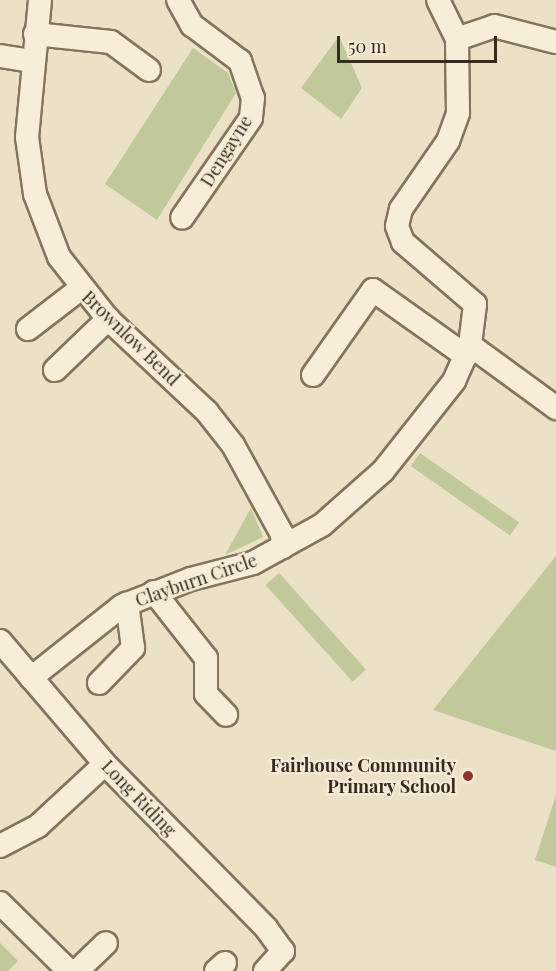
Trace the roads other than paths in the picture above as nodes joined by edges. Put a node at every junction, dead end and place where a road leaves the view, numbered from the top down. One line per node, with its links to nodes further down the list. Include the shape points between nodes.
1 (40, 0): 4 (street, Brownlow Bend)
2 (178, 0): 10 (street, Dengayne, via 192,25 240,61 253,98 251,118)
3 (438, 0): 5 (street, Clayburn Circle)
4 (35, 33): 8 (street, Brownlow Bend); 9 (street, via 111,42)
5 (457, 39): 6 (street, via 494,26); 14 (street, Clayburn Circle, via 455,127 401,209 397,226 403,242 470,295 476,315)
6 (556, 42)
7 (0, 56): 8 (street)
8 (31, 61): 11 (street, Brownlow Bend, via 27,137 35,194 59,256)
9 (149, 70)
10 (182, 218)
11 (80, 289): 12 (street, Brownlow Bend); 13 (street)
12 (108, 319): 15 (street); 18 (street, Brownlow Bend, via 207,412 233,445 282,534)
13 (28, 330)
14 (468, 350): 16 (street, via 373,290); 17 (street); 18 (street, Clayburn Circle, via 454,381 357,499)
15 (55, 370)
16 (313, 375)
17 (556, 408)
18 (283, 547): 19 (street, Clayburn Circle, via 252,563)
19 (154, 592): 20 (street, Clayburn Circle); 24 (street, via 206,657 206,694)
20 (128, 603): 22 (street, Clayburn Circle); 23 (street, via 133,648)
21 (0, 641): 22 (street, Long Riding)
22 (31, 678): 25 (street, Long Riding)
23 (99, 683)
24 (226, 715)
25 (105, 764): 26 (street, via 38,826); 31 (street, Long Riding, via 283,951)
26 (0, 846)
27 (0, 903): 29 (street)
28 (105, 943): 30 (street)
29 (69, 971)
30 (76, 971)
31 (265, 971)

